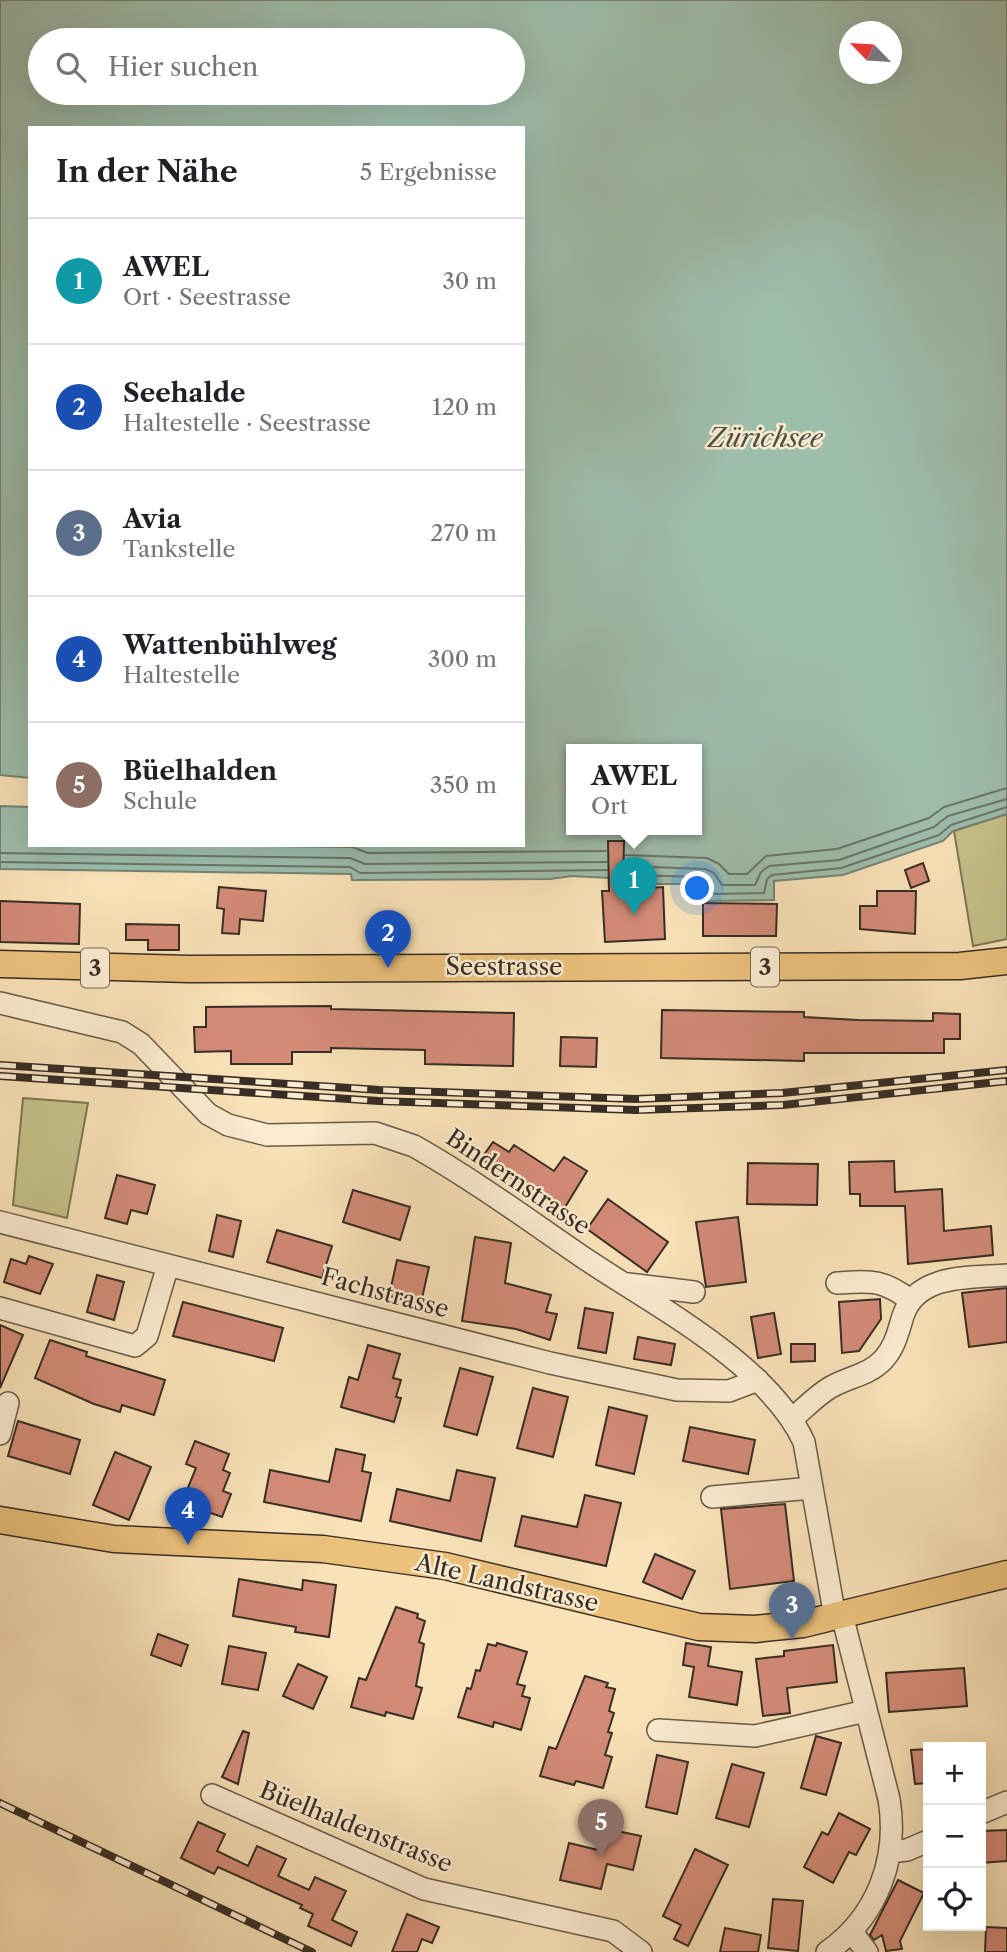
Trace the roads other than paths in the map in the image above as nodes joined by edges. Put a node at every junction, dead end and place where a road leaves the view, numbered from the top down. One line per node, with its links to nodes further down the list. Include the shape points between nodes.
1 (1007, 961): 2 (main road, Seestrasse / 3, via 947,966 189,969)
2 (0, 964)
3 (0, 1003): 7 (street, Bindernstrasse, via 122,1032 141,1044 208,1114 228,1125 267,1135 375,1133 414,1146)
4 (0, 1222): 5 (street, Fachstrasse)
5 (168, 1265): 11 (street, via 147,1336 135,1346); 12 (street, Fachstrasse, via 550,1363 677,1390 729,1391)
6 (1007, 1275): 10 (street, via 941,1282 924,1288)
7 (622, 1283): 9 (street); 12 (street, Bindernstrasse)
8 (837, 1283): 10 (street, via 876,1281)
9 (694, 1292)
10 (911, 1301): 14 (street, via 897,1339 883,1359 867,1372 825,1391)
11 (0, 1308)
12 (758, 1380): 14 (street, Bindernstrasse)
13 (8, 1403): 15 (street)
14 (793, 1418): 16 (street, Bindernstrasse, via 804,1442)
15 (0, 1434)
16 (812, 1488): 17 (street); 20 (street, Bindernstrasse)
17 (712, 1497)
18 (0, 1520): 20 (main road, Alte Landstrasse, via 114,1539 323,1549 445,1566 699,1627 755,1629)
19 (1007, 1574): 20 (main road, Alte Landstrasse)
20 (839, 1616): 21 (street, Bindernstrasse)
21 (866, 1711): 22 (street, via 755,1736); 27 (street, Bindernstrasse, via 893,1820)
22 (658, 1730)
23 (212, 1795): 29 (street, Büelhaldenstrasse, via 425,1889 613,1931)
24 (1007, 1802): 25 (street)
25 (986, 1811)
26 (923, 1843): 27 (street)
27 (891, 1852): 28 (street, Bindernstrasse, via 881,1885)
28 (852, 1932): 30 (street, Bindernstrasse); 31 (street)
29 (641, 1952)
30 (827, 1952)
31 (867, 1952)

